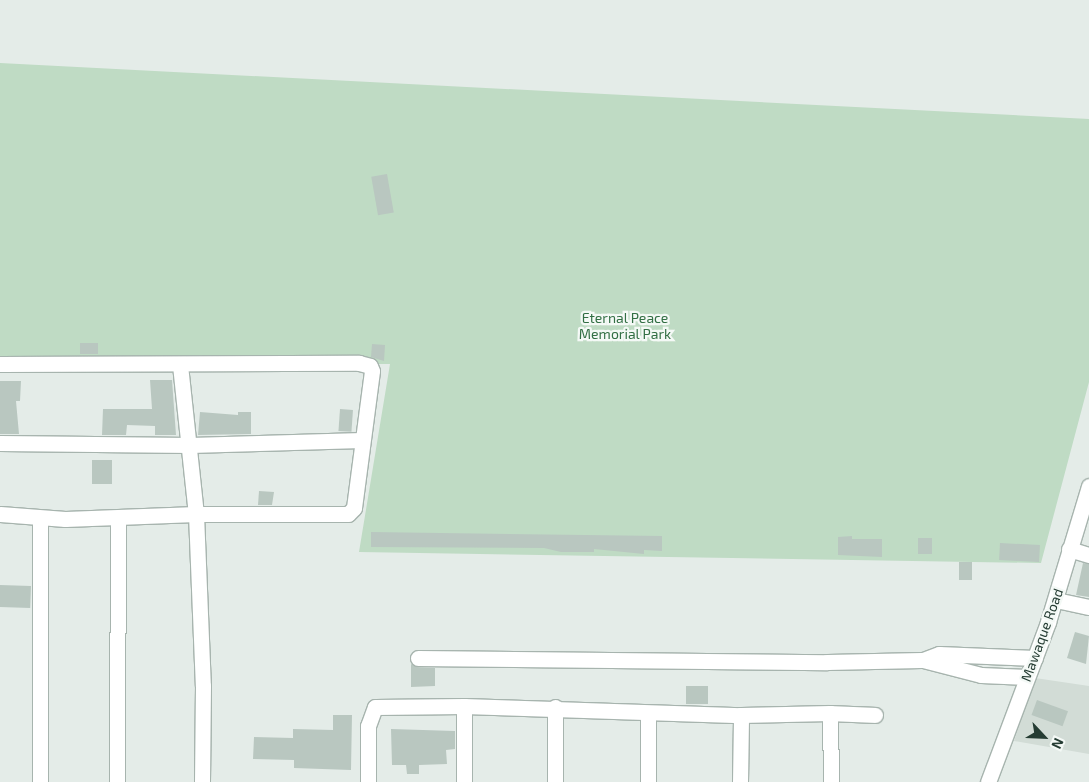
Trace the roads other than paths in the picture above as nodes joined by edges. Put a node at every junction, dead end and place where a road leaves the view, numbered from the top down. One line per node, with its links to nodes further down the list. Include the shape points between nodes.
1 (0, 364): 2 (street)
2 (180, 365): 3 (street, via 359,363 370,366 371,385); 5 (street)
3 (362, 440): 5 (street); 8 (street, via 354,508 348,514)
4 (0, 443): 5 (street)
5 (190, 445): 8 (street)
6 (1089, 486): 11 (street, Mawaque Road)
7 (0, 514): 9 (street)
8 (196, 514): 10 (street); 27 (street, via 203,686)
9 (40, 518): 10 (street); 25 (street)
10 (118, 518): 26 (street)
11 (1069, 549): 12 (street); 13 (street, Mawaque Road)
12 (1089, 554)
13 (1056, 600): 14 (street); 16 (street, Mawaque Road)
14 (1089, 607)
15 (418, 658): 17 (street)
16 (1035, 658): 17 (street, via 939,654); 18 (street, Mawaque Road)
17 (923, 660): 18 (street, via 980,675)
18 (1027, 677): 34 (street, Mawaque Road)
19 (464, 706): 20 (street); 28 (street, via 375,707 368,726); 29 (street)
20 (555, 706): 21 (street); 30 (street)
21 (648, 713): 23 (street); 31 (street)
22 (830, 713): 23 (street); 24 (street); 33 (street)
23 (741, 715): 32 (street)
24 (875, 715)
25 (40, 782)
26 (117, 782)
27 (202, 782)
28 (368, 782)
29 (464, 782)
30 (555, 782)
31 (648, 782)
32 (740, 782)
33 (831, 782)
34 (988, 782)

